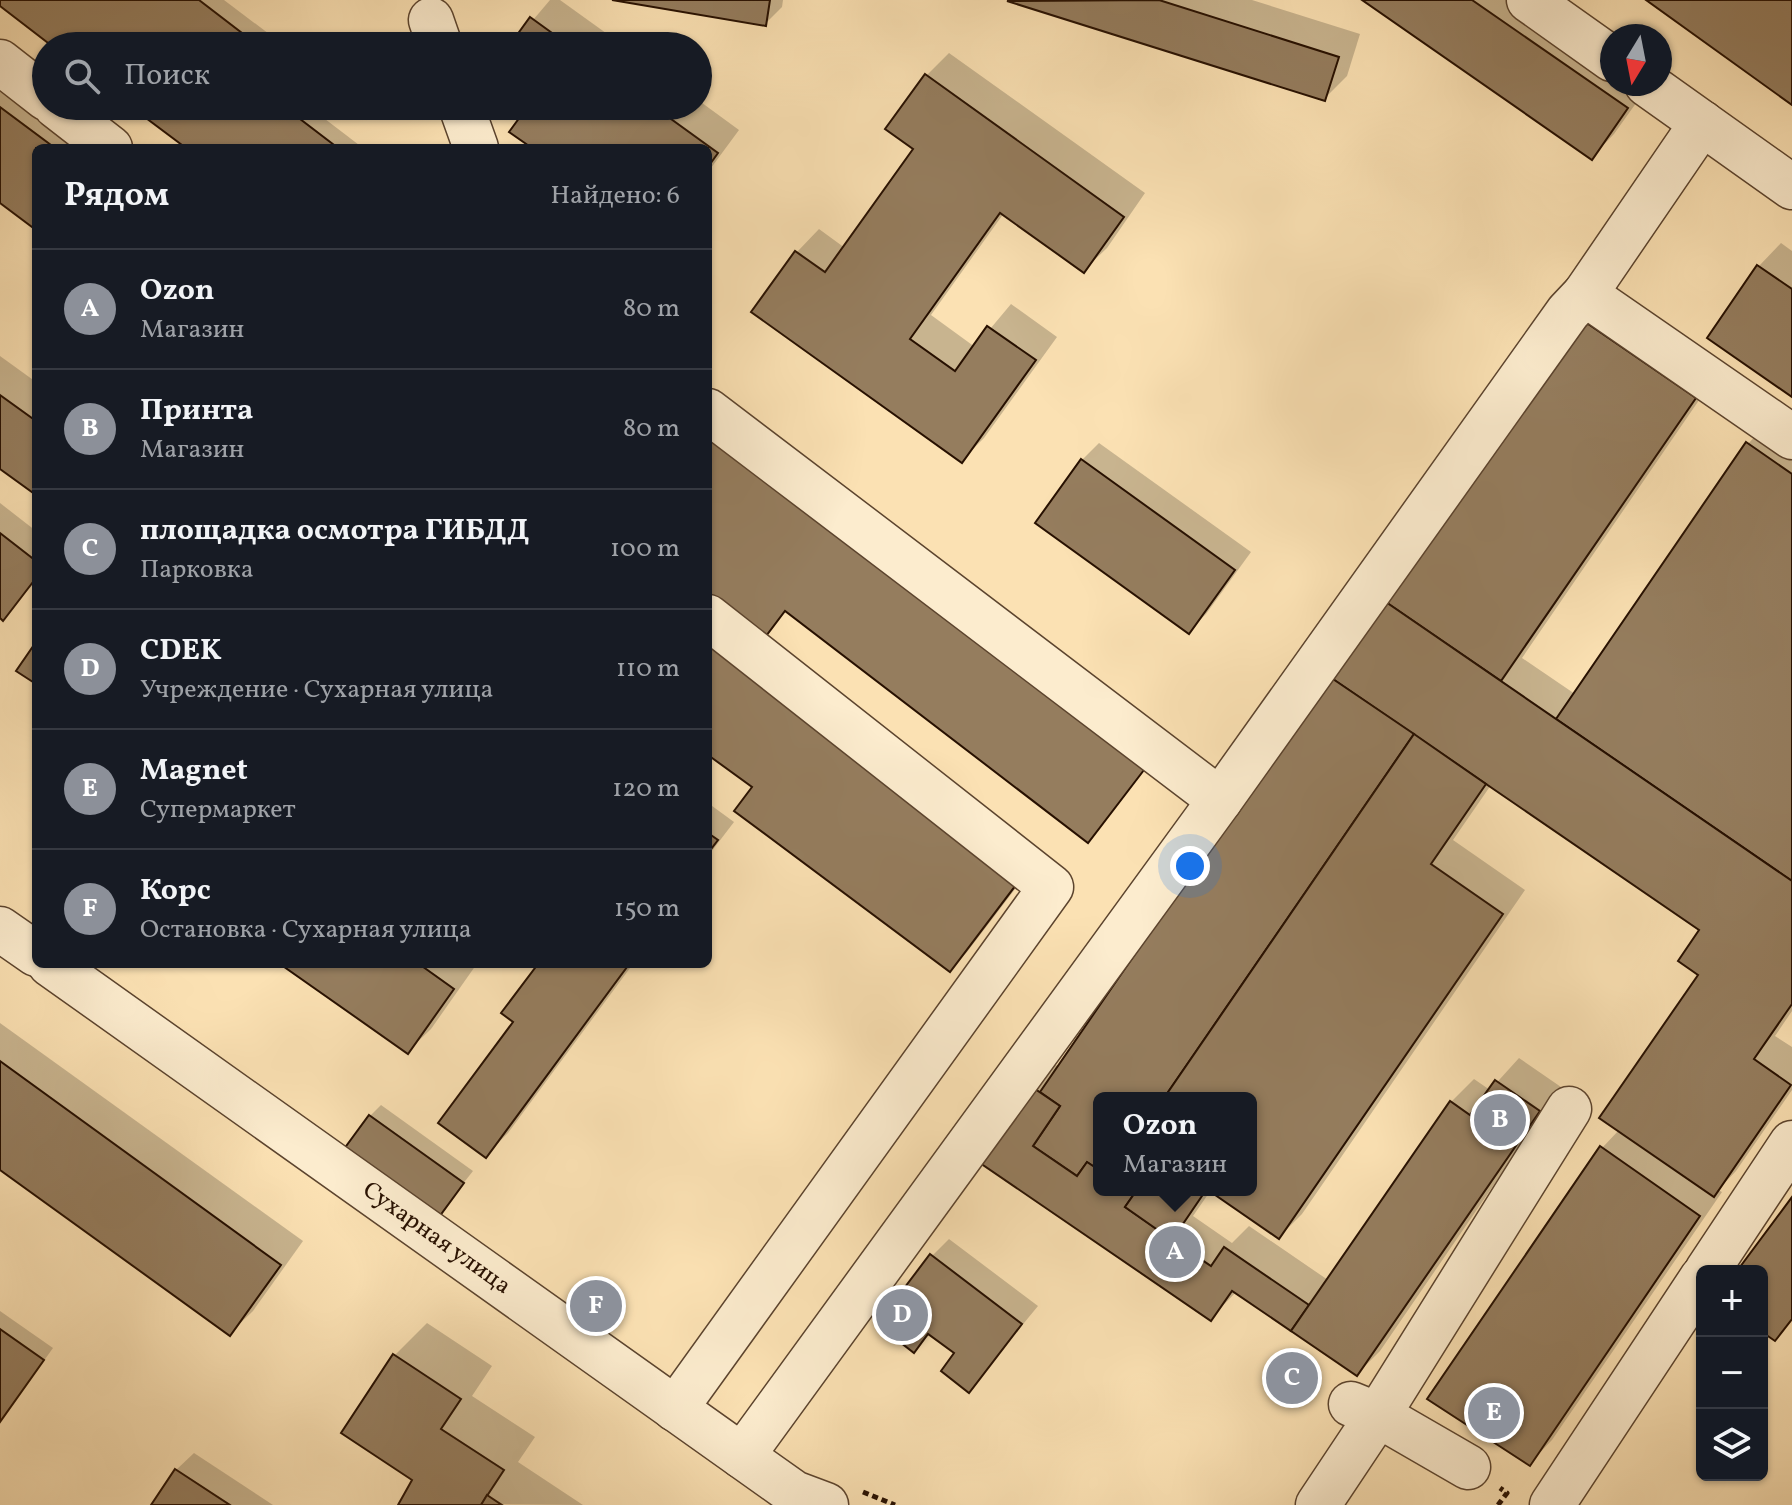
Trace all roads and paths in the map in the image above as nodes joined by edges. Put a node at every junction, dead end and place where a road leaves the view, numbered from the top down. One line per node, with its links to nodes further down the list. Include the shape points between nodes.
1 (1529, 0): 2 (street)
2 (1600, 50)
3 (0, 62): 4 (street)
4 (32, 87)
5 (1664, 96): 8 (street)
6 (74, 120): 9 (street)
7 (466, 120): 10 (street)
8 (1702, 123): 11 (street); 12 (street)
9 (105, 144)
10 (475, 144)
11 (1792, 187)
12 (1585, 294): 14 (street); 16 (street)
13 (712, 414): 16 (street)
14 (1792, 437)
15 (712, 620): 24 (street, via 1051,887)
16 (1220, 800): 26 (street)
17 (0, 929): 18 (street)
18 (32, 951)
19 (56, 968): 24 (street, Сухарная улица)
20 (1569, 1109): 25 (street)
21 (1792, 1143): 22 (street)
22 (1711, 1265)
23 (1696, 1287): 32 (street)
24 (675, 1409): 26 (street, Сухарная улица)
25 (1364, 1409): 27 (street); 30 (street)
26 (742, 1456): 29 (street, Сухарная улица, via 794,1493)
27 (1468, 1467)
28 (1507, 1493): 31 (path)
29 (826, 1505)
30 (1318, 1505)
31 (1498, 1505)
32 (1552, 1505)

